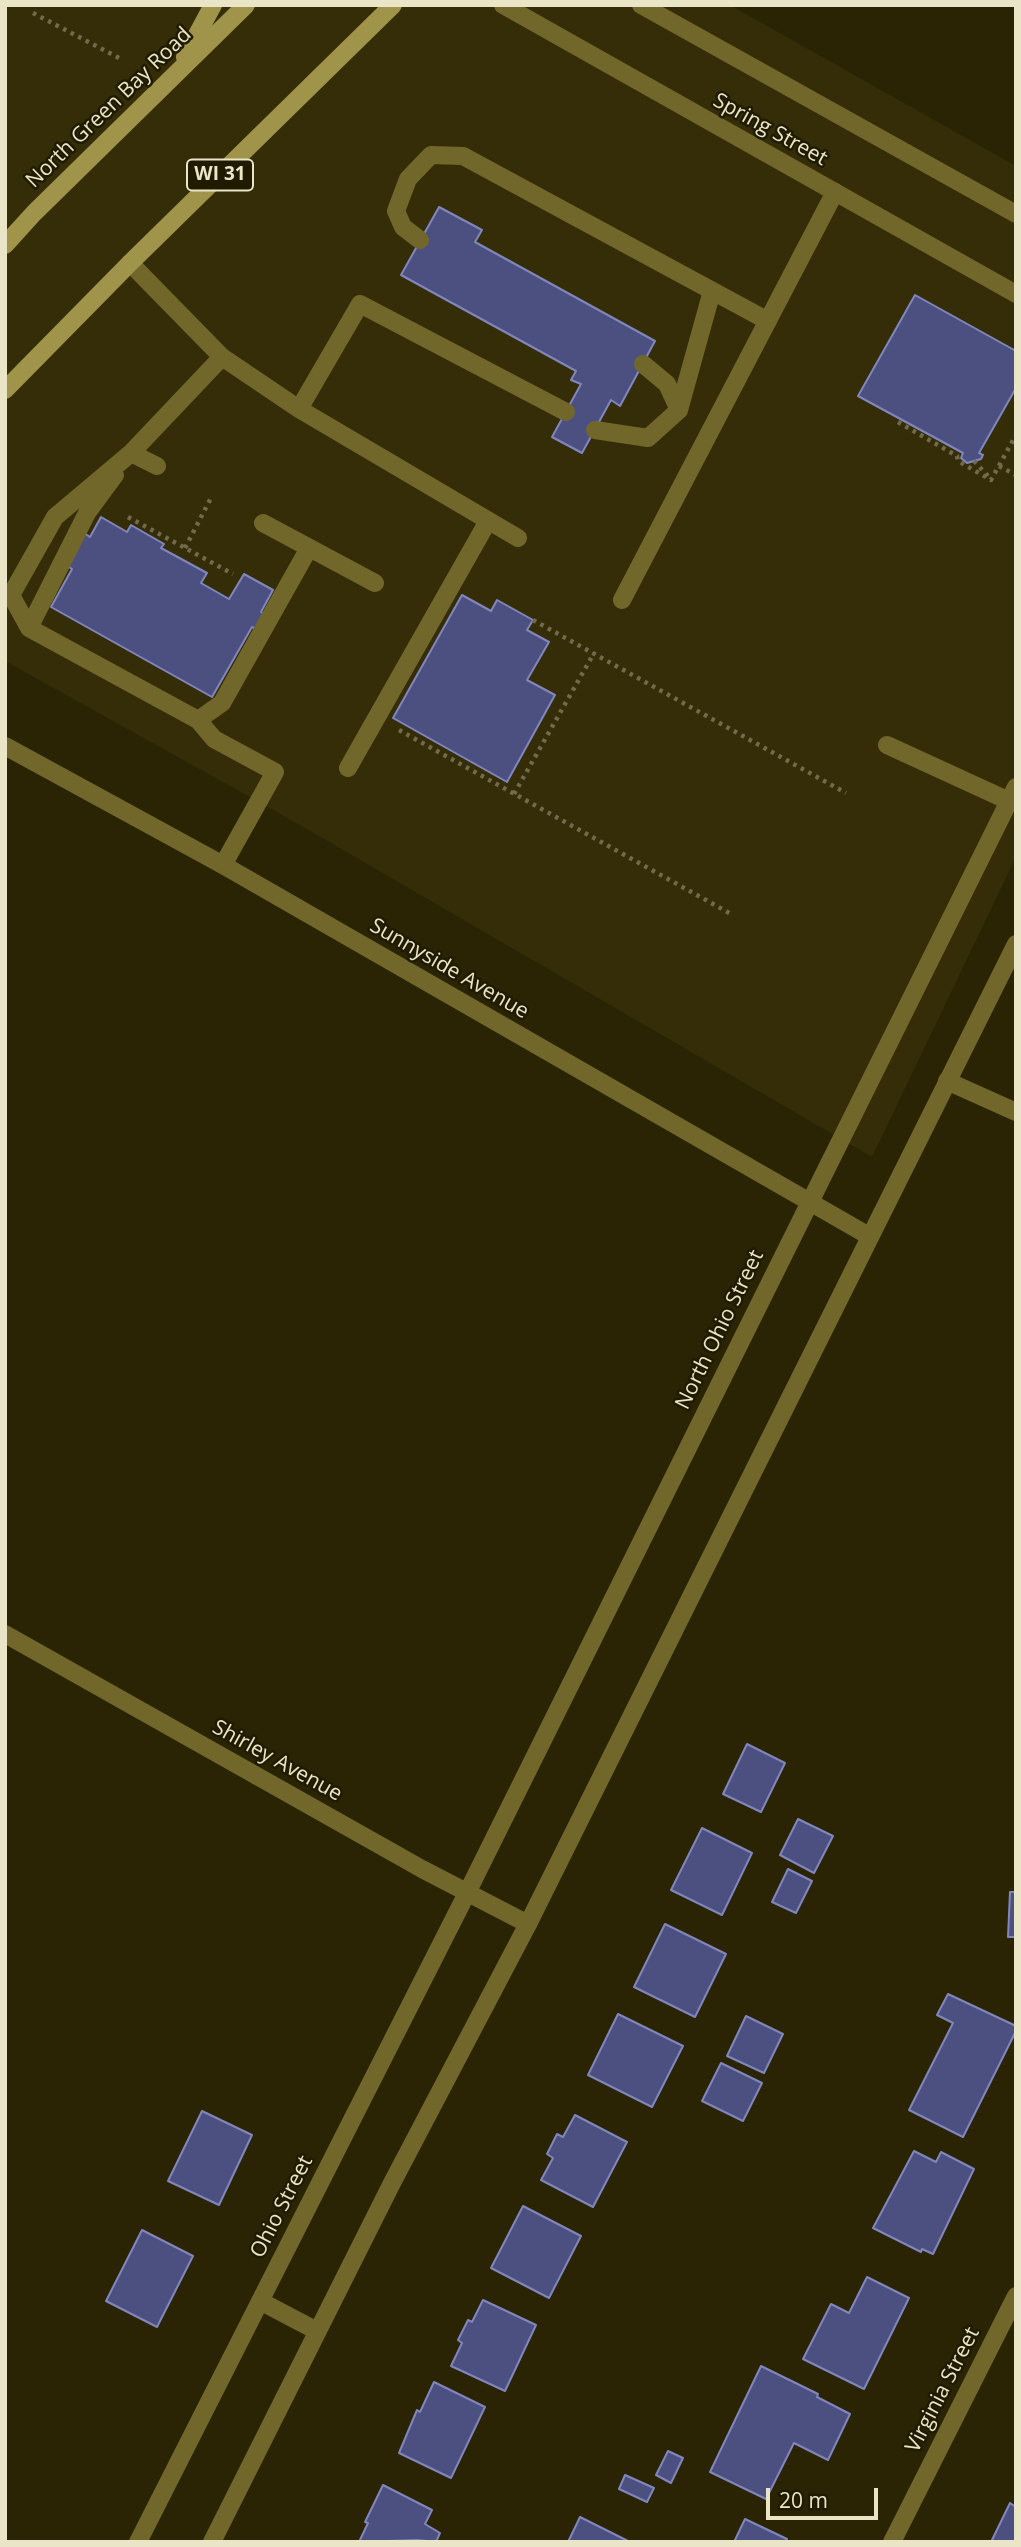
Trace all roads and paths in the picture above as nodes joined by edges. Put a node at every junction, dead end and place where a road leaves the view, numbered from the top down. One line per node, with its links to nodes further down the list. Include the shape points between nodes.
1 (214, 5): 8 (main road)
2 (246, 5): 8 (main road, North Green Bay Road)
3 (393, 5): 13 (main road, WI 31)
4 (503, 5): 9 (street, Spring Street)
5 (641, 5): 10 (street)
6 (33, 13): 7 (path)
7 (123, 61)
8 (175, 74): 12 (main road, North Green Bay Road)
9 (835, 192): 15 (street, Spring Street); 16 (street)
10 (1016, 214)
11 (420, 240): 14 (street, via 403,227 396,211 408,179 431,155 463,156)
12 (5, 245)
13 (130, 263): 17 (street); 19 (main road, WI 31)
14 (712, 291): 16 (street); 21 (street)
15 (1016, 294)
16 (768, 321): 41 (street)
17 (222, 357): 20 (street); 26 (street)
18 (643, 364): 21 (street, via 667,384)
19 (5, 390)
20 (299, 409): 22 (street, via 360,304); 34 (street)
21 (679, 410): 24 (street, via 648,438)
22 (566, 412)
23 (898, 422): 31 (path)
24 (595, 430)
25 (1016, 435): 29 (path)
26 (131, 453): 28 (street); 43 (street, via 87,513); 43 (street, via 55,517 10,594)
27 (974, 461): 31 (path)
28 (157, 466)
29 (999, 466): 30 (path); 31 (path)
30 (1016, 475)
31 (991, 480)
32 (212, 496): 37 (path)
33 (128, 517): 37 (path)
34 (488, 521): 36 (street); 49 (street)
35 (263, 523): 38 (street)
36 (518, 538)
37 (185, 548): 39 (path)
38 (309, 548): 40 (street); 45 (street, via 222,703)
39 (233, 574)
40 (375, 583)
41 (622, 600)
42 (533, 620): 44 (path)
43 (29, 628): 45 (street)
44 (594, 653): 50 (path); 51 (path)
45 (198, 720): 53 (street, via 214,739 275,772)
46 (389, 724): 51 (path)
47 (887, 745): 52 (street)
48 (5, 746): 53 (street, Sunnyside Avenue)
49 (348, 768)
50 (846, 793)
51 (514, 794): 54 (path)
52 (1013, 797): 58 (street, North Ohio Street)
53 (223, 865): 58 (street, Sunnyside Avenue)
54 (733, 915)
55 (1016, 944): 56 (street)
56 (947, 1081): 57 (street); 59 (street)
57 (1016, 1112)
58 (809, 1203): 59 (street, Sunnyside Avenue); 61 (street, North Ohio Street)
59 (869, 1236): 62 (street)
60 (5, 1634): 61 (street, Shirley Avenue)
61 (467, 1893): 62 (street, Shirley Avenue); 64 (street, Ohio Street)
62 (528, 1924): 65 (street)
63 (1016, 2296): 68 (street, Virginia Street)
64 (260, 2301): 65 (street); 66 (street, Ohio Street)
65 (317, 2331): 67 (street)
66 (138, 2542)
67 (212, 2542)
68 (892, 2542)

